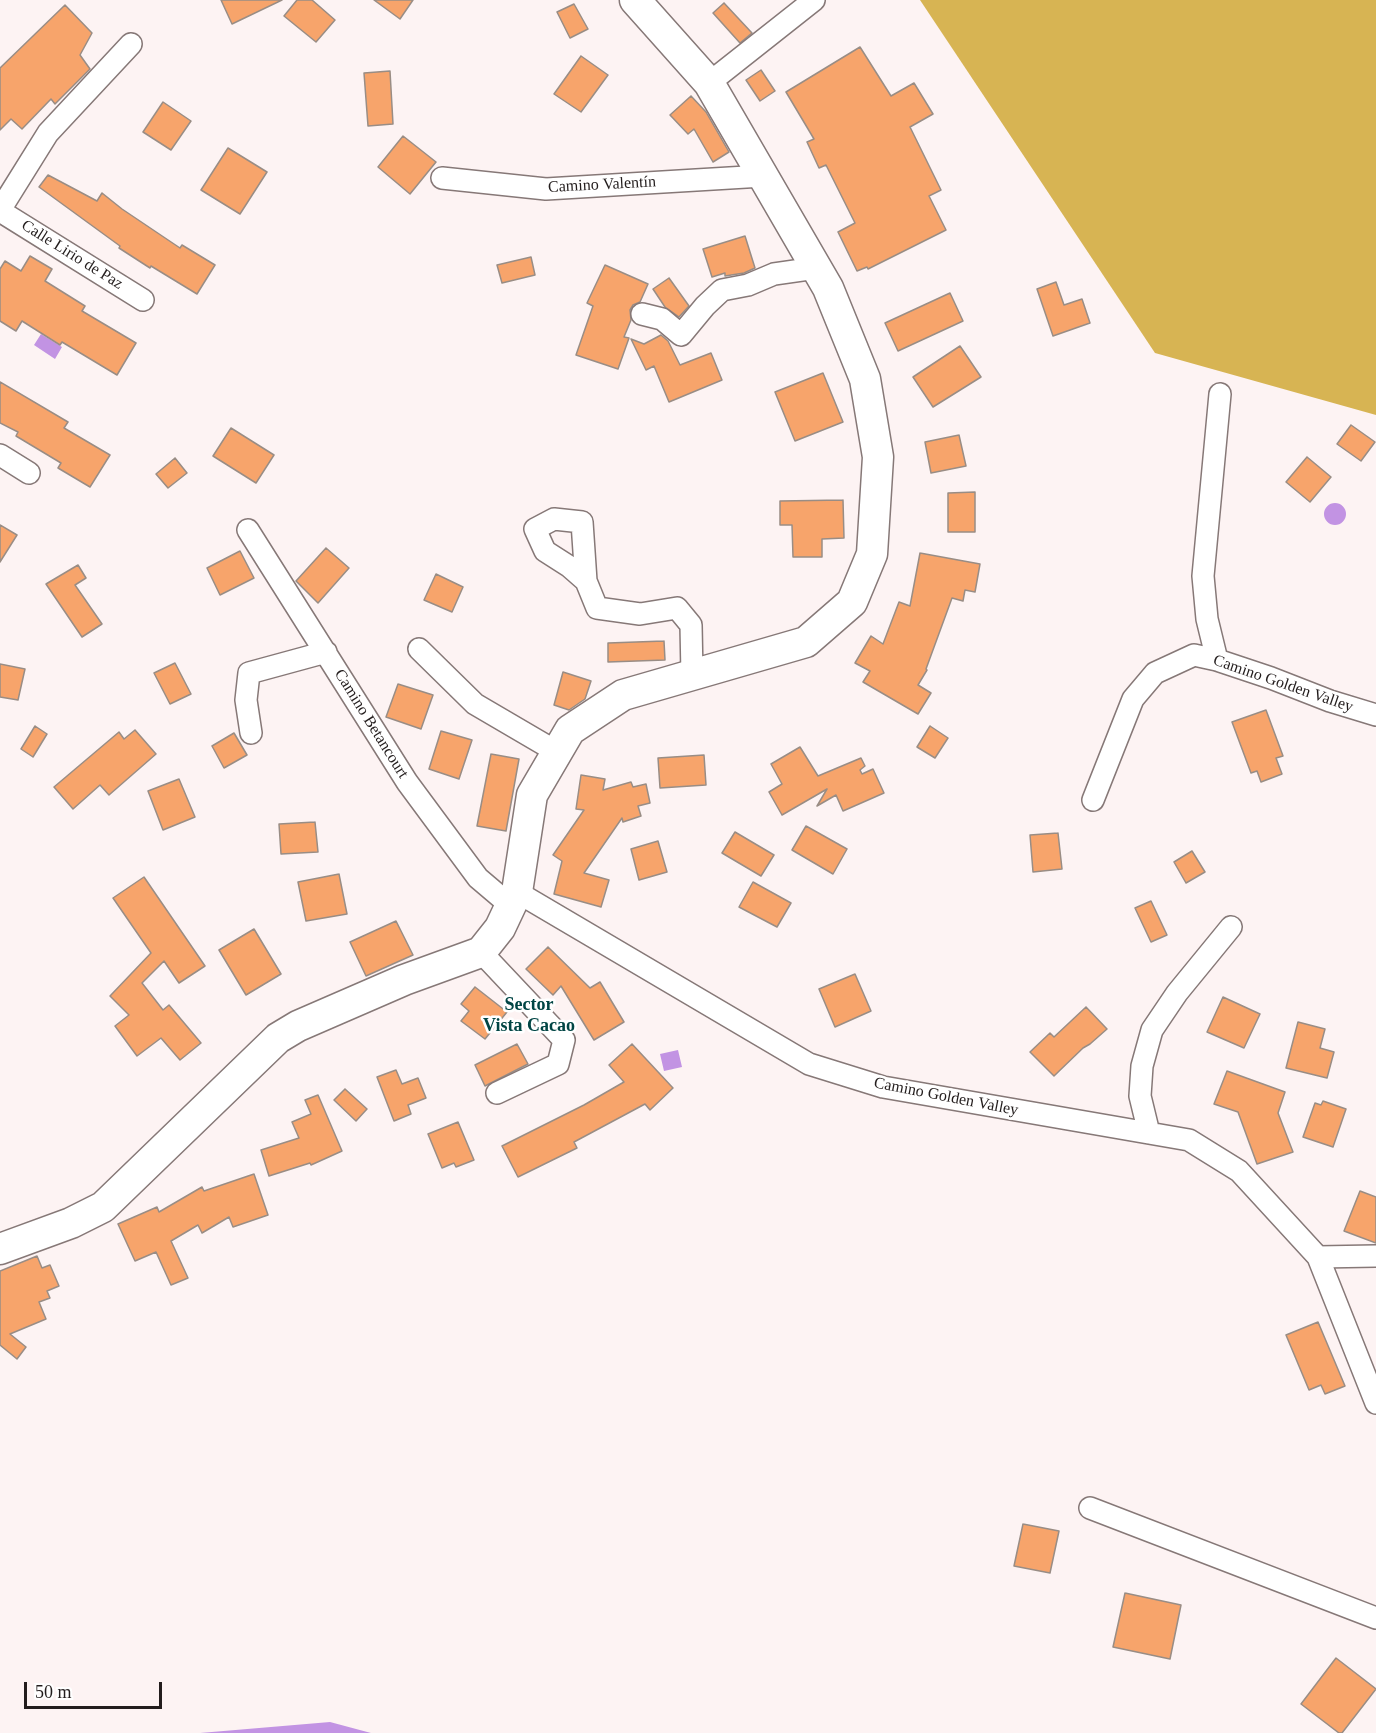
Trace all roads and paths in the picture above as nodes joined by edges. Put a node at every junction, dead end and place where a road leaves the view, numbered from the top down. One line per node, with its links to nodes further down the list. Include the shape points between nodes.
1 (635, 0): 4 (street)
2 (814, 0): 4 (street)
3 (131, 44): 7 (street, via 48,133)
4 (709, 83): 5 (street)
5 (763, 176): 6 (street, Camino Valentín, via 546,189); 8 (street)
6 (442, 178)
7 (0, 210): 9 (street, Calle Lirio de Paz)
8 (816, 268): 10 (street, via 774,274 722,290 681,335 662,319); 19 (street, via 865,379 878,457 872,554 852,602 806,642)
9 (144, 300)
10 (642, 314)
11 (1220, 394): 18 (street, via 1203,576)
12 (0, 455): 13 (street)
13 (29, 473)
14 (248, 530): 17 (street, Camino Betancourt)
15 (586, 581): 19 (street, via 597,608 640,614 677,608 691,625)
16 (419, 649): 22 (street, via 475,704)
17 (326, 652): 21 (street, via 249,673 246,700); 24 (street, Camino Betancourt, via 414,792 478,878)
18 (1217, 660): 20 (street, Camino Golden Valley); 23 (street, Camino Golden Valley, via 1194,655 1155,673 1133,699)
19 (692, 675): 22 (street, via 623,695 570,730)
20 (1376, 715)
21 (250, 733)
22 (557, 752): 24 (street, via 532,795)
23 (1093, 800)
24 (514, 899): 26 (street, via 500,928); 28 (street, Camino Golden Valley, via 809,1064 883,1087)
25 (1232, 927): 28 (street, via 1152,1030 1142,1066 1140,1096)
26 (481, 952): 27 (street, via 564,1040 558,1064); 29 (street, via 404,981 278,1038 103,1207)
27 (497, 1093)
28 (1149, 1133): 31 (street, Camino Golden Valley, via 1190,1140 1239,1172)
29 (0, 1249)
30 (1376, 1256): 31 (street)
31 (1318, 1257): 32 (street)
32 (1376, 1403)
33 (1090, 1508): 34 (street)
34 (1376, 1618)

